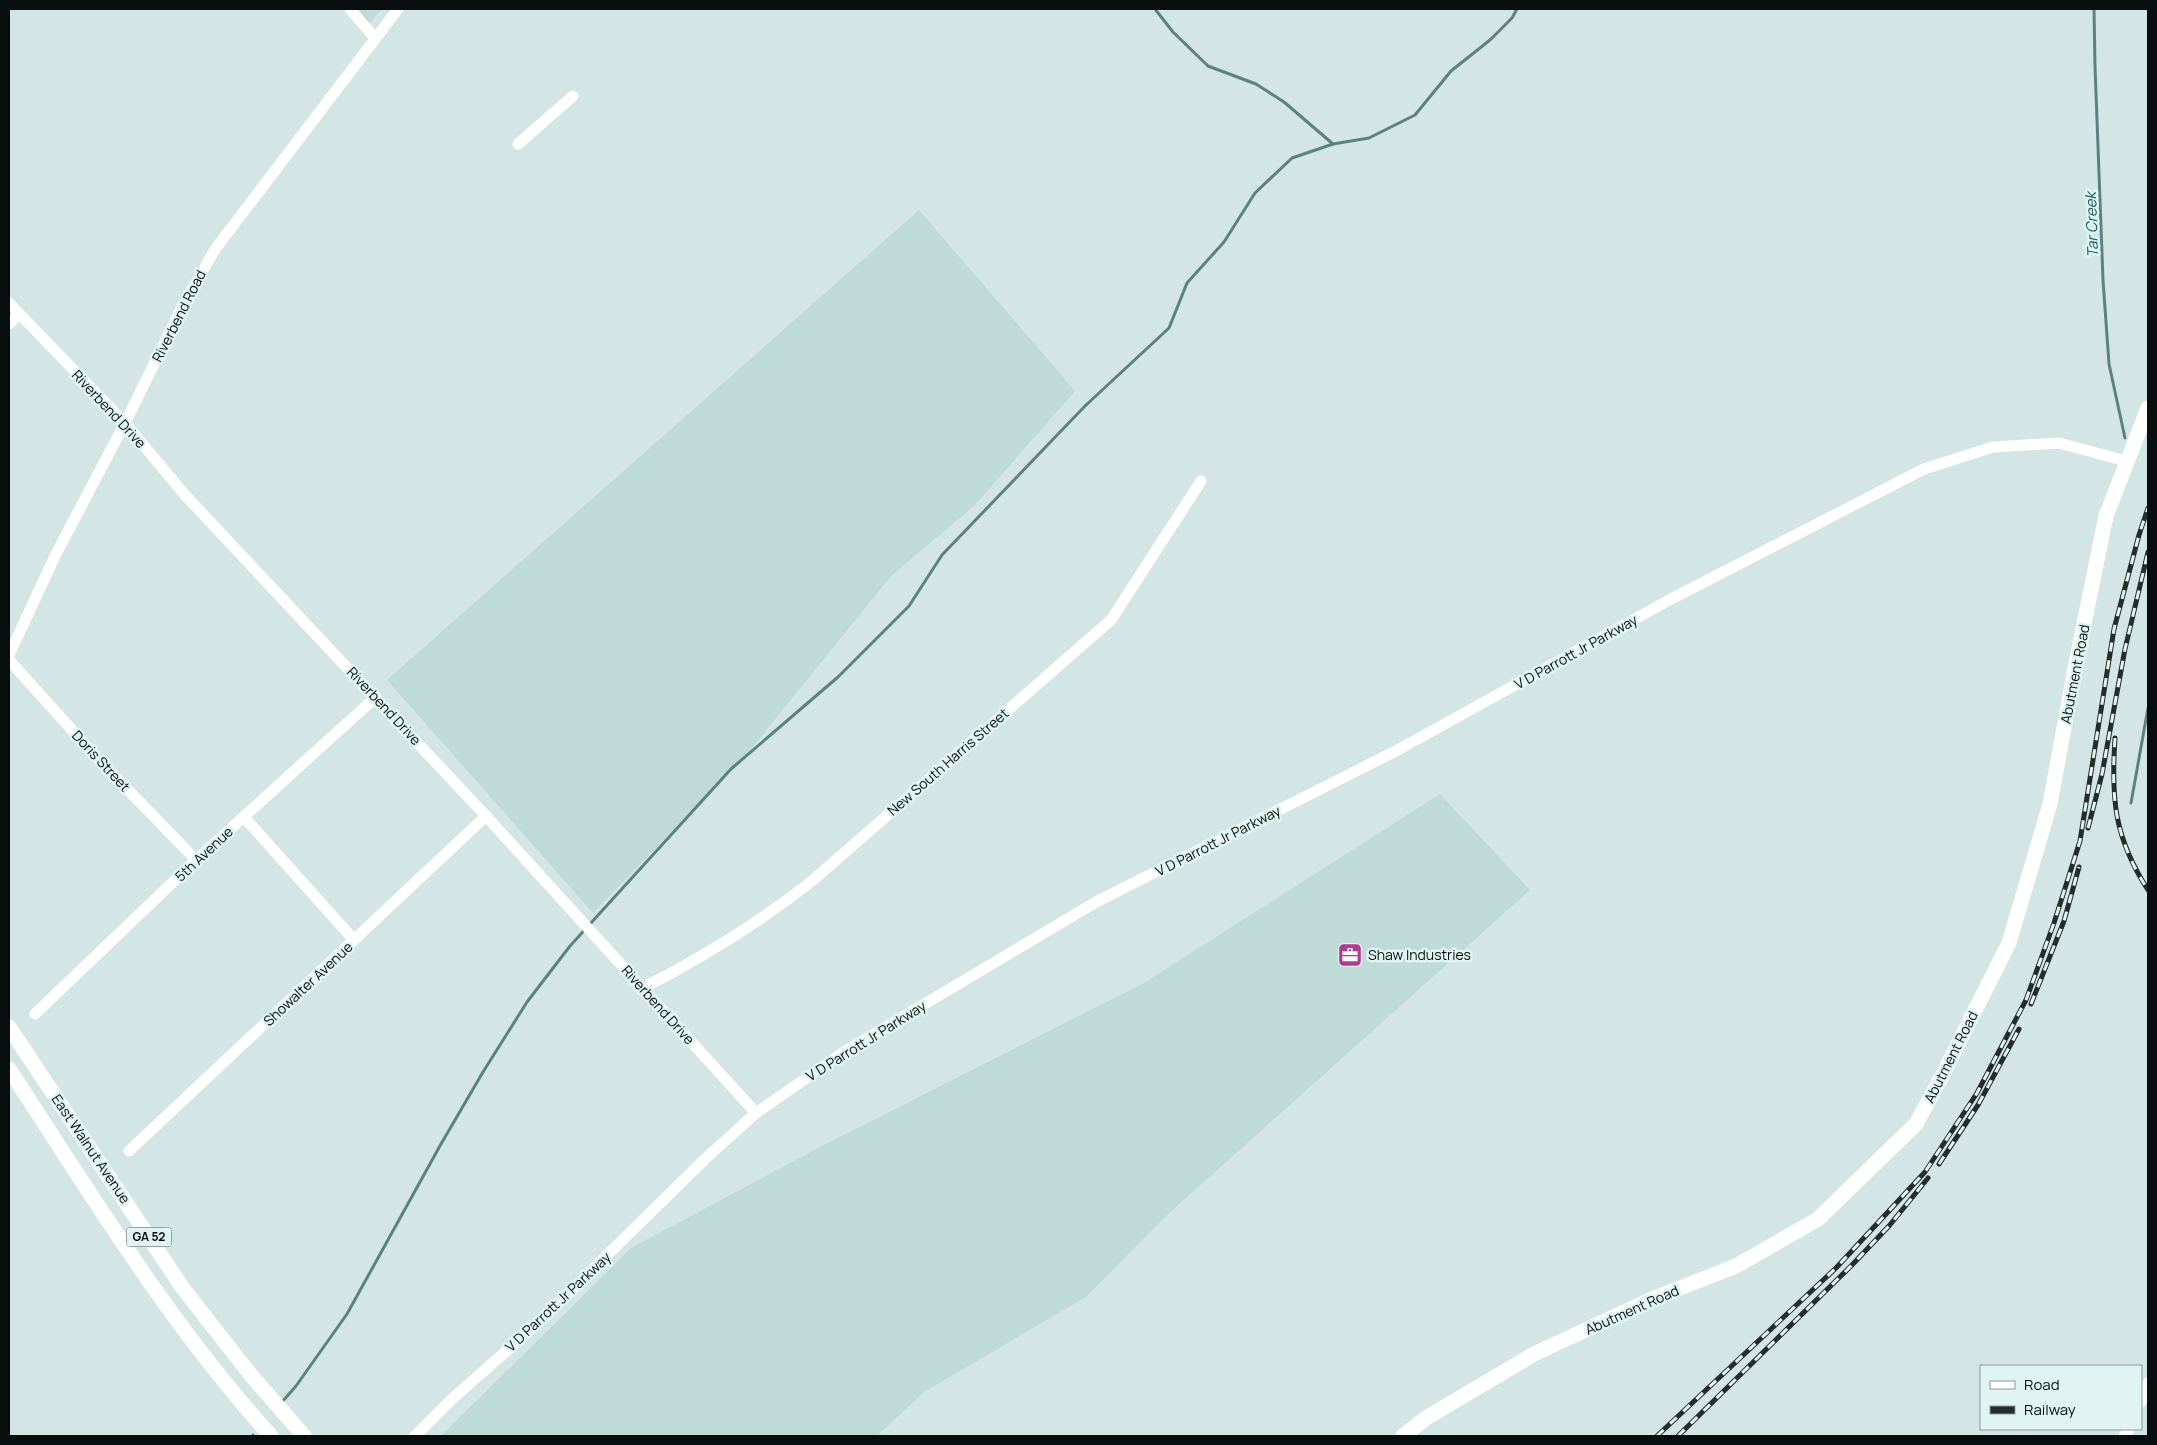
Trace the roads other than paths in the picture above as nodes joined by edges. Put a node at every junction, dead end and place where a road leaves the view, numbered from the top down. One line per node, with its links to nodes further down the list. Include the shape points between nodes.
1 (350, 9): 3 (street)
2 (398, 9): 3 (street, Riverbend Road)
3 (375, 38): 10 (street, Riverbend Road, via 216,248 186,299)
4 (572, 96): 5 (street)
5 (518, 144)
6 (9, 303): 7 (street, Riverbend Drive)
7 (19, 314): 8 (street); 10 (street, Riverbend Drive)
8 (9, 324)
9 (2148, 408): 11 (main road, Abutment Road)
10 (125, 424): 13 (street, Riverbend Road, via 56,554); 15 (street, Riverbend Drive, via 185,495)
11 (2126, 461): 24 (street, V D Parrott Jr Parkway, via 2059,443 1993,447 1924,469 1672,599 1394,752 1096,902 844,1052); 31 (main road, Abutment Road, via 2106,516 2050,804 2009,943 1916,1124 1818,1219 1736,1266 1650,1300 1534,1354 1426,1418)
12 (1201, 482): 20 (street, New South Harris Street, via 1111,620 776,910)
13 (9, 655)
14 (9, 660): 18 (street, Doris Street, via 98,759)
15 (376, 698): 16 (street, Riverbend Drive); 17 (street, 5th Avenue)
16 (486, 816): 19 (street, Showalter Avenue); 20 (street, Riverbend Drive)
17 (244, 817): 18 (street, 5th Avenue); 19 (street)
18 (196, 860): 21 (street, 5th Avenue)
19 (354, 940): 25 (street, Showalter Avenue)
20 (644, 988): 24 (street, Riverbend Drive)
21 (35, 1014)
22 (9, 1026): 29 (main road, East Walnut Avenue / GA 52, via 182,1287 250,1374)
23 (9, 1069): 28 (main road, East Walnut Avenue / GA 52, via 171,1312)
24 (756, 1113): 30 (street, V D Parrott Jr Parkway, via 704,1159 536,1325)
25 (129, 1151)
26 (2148, 1383): 27 (street)
27 (2142, 1399)
28 (271, 1436)
29 (304, 1436)
30 (415, 1436)
31 (1403, 1436)

